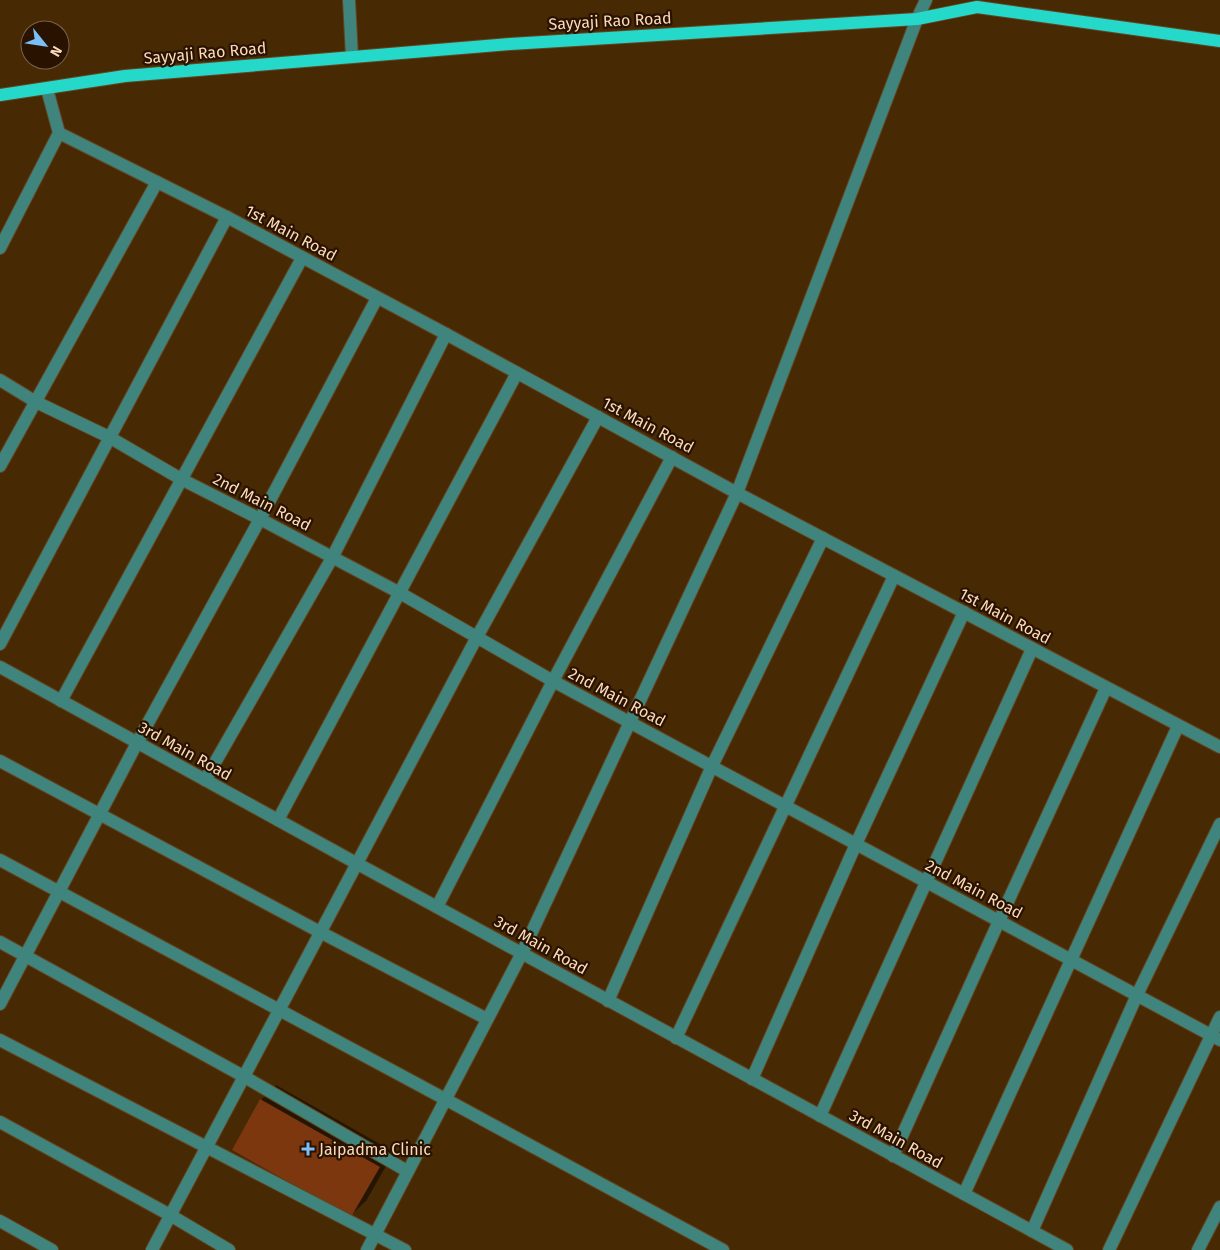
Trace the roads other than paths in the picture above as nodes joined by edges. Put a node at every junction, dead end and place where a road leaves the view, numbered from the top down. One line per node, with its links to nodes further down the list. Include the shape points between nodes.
1 (349, 0): 5 (street)
2 (926, 0): 3 (street)
3 (917, 19): 4 (main road, Sayyaji Rao Road, via 977,7); 5 (main road, Sayyaji Rao Road); 23 (street)
4 (1220, 41)
5 (352, 57): 6 (main road, Sayyaji Rao Road, via 125,76)
6 (46, 89): 7 (main road, Sayyaji Rao Road); 8 (street)
7 (0, 95)
8 (60, 133): 9 (street, 1st Main Road); 11 (street)
9 (157, 182): 10 (street, 1st Main Road); 17 (street)
10 (227, 217): 12 (street, 1st Main Road); 19 (street)
11 (0, 248)
12 (302, 258): 13 (street, 1st Main Road); 22 (street)
13 (377, 298): 14 (street, 1st Main Road); 24 (street)
14 (446, 334): 15 (street, 1st Main Road); 26 (street)
15 (517, 373): 18 (street, 1st Main Road); 28 (street)
16 (0, 380): 17 (street, 2nd Main Road)
17 (36, 402): 19 (street, 2nd Main Road); 21 (street)
18 (598, 417): 20 (street, 1st Main Road); 30 (street)
19 (109, 437): 22 (street, 2nd Main Road); 31 (street)
20 (672, 457): 23 (street, 1st Main Road); 34 (street)
21 (0, 466)
22 (181, 479): 24 (street, 2nd Main Road); 36 (street)
23 (738, 493): 25 (street, 1st Main Road); 37 (street)
24 (260, 519): 26 (street, 2nd Main Road); 39 (street)
25 (823, 538): 27 (street, 1st Main Road); 42 (street)
26 (332, 558): 28 (street, 2nd Main Road); 43 (street)
27 (894, 576): 29 (street, 1st Main Road); 44 (street)
28 (400, 593): 30 (street, 2nd Main Road); 46 (street)
29 (964, 612): 32 (street, 1st Main Road); 48 (street)
30 (476, 637): 34 (street, 2nd Main Road); 50 (street)
31 (0, 644)
32 (1032, 649): 35 (street, 1st Main Road); 51 (street)
33 (0, 666): 36 (street, 3rd Main Road)
34 (553, 681): 37 (street, 2nd Main Road); 53 (street)
35 (1106, 688): 38 (street, 1st Main Road); 54 (street)
36 (61, 701): 39 (street, 3rd Main Road)
37 (630, 722): 42 (street, 2nd Main Road); 57 (street)
38 (1178, 726): 40 (street, 1st Main Road); 59 (street)
39 (137, 743): 43 (street, 3rd Main Road); 45 (street)
40 (1220, 748)
41 (0, 761): 45 (street)
42 (712, 766): 44 (street, 2nd Main Road); 61 (street)
43 (205, 780): 46 (street, 3rd Main Road)
44 (786, 806): 48 (street, 2nd Main Road); 66 (street)
45 (100, 813): 52 (street); 55 (street)
46 (278, 820): 50 (street, 3rd Main Road)
47 (1220, 824): 60 (street)
48 (856, 844): 51 (street, 2nd Main Road); 70 (street)
49 (0, 860): 52 (street)
50 (356, 863): 53 (street, 3rd Main Road); 55 (street)
51 (926, 882): 54 (street, 2nd Main Road); 72 (street)
52 (58, 892): 58 (street); 63 (street)
53 (437, 907): 57 (street, 3rd Main Road)
54 (999, 921): 59 (street, 2nd Main Road); 75 (street)
55 (320, 932): 63 (street); 65 (street)
56 (0, 942): 58 (street)
57 (522, 953): 61 (street, 3rd Main Road); 65 (street)
58 (26, 956): 62 (street); 69 (street)
59 (1071, 960): 60 (street, 2nd Main Road); 77 (street)
60 (1136, 995): 67 (street, 2nd Main Road); 81 (street)
61 (608, 1001): 66 (street, 3rd Main Road)
62 (0, 1004)
63 (279, 1010): 69 (street); 71 (street)
64 (1220, 1017): 67 (street)
65 (487, 1019): 71 (street)
66 (676, 1038): 70 (street, 3rd Main Road)
67 (1216, 1038): 90 (street)
68 (0, 1040): 74 (street)
69 (243, 1076): 74 (street); 76 (street)
70 (752, 1078): 72 (street, 3rd Main Road)
71 (445, 1099): 76 (street); 88 (street)
72 (820, 1116): 75 (street, 3rd Main Road)
73 (0, 1122): 79 (street)
74 (206, 1146): 79 (street); 82 (street)
75 (894, 1156): 77 (street, 3rd Main Road)
76 (407, 1172): 82 (street)
77 (964, 1194): 81 (street, 3rd Main Road)
78 (1220, 1207): 91 (street)
79 (170, 1215): 84 (street); 85 (street)
80 (0, 1221): 83 (street)
81 (1032, 1231): 89 (street, 3rd Main Road)
82 (375, 1233): 86 (street); 87 (street)
83 (52, 1250)
84 (152, 1250)
85 (229, 1250)
86 (367, 1250)
87 (406, 1250)
88 (723, 1250)
89 (1067, 1250)
90 (1109, 1250)
91 (1198, 1250)

